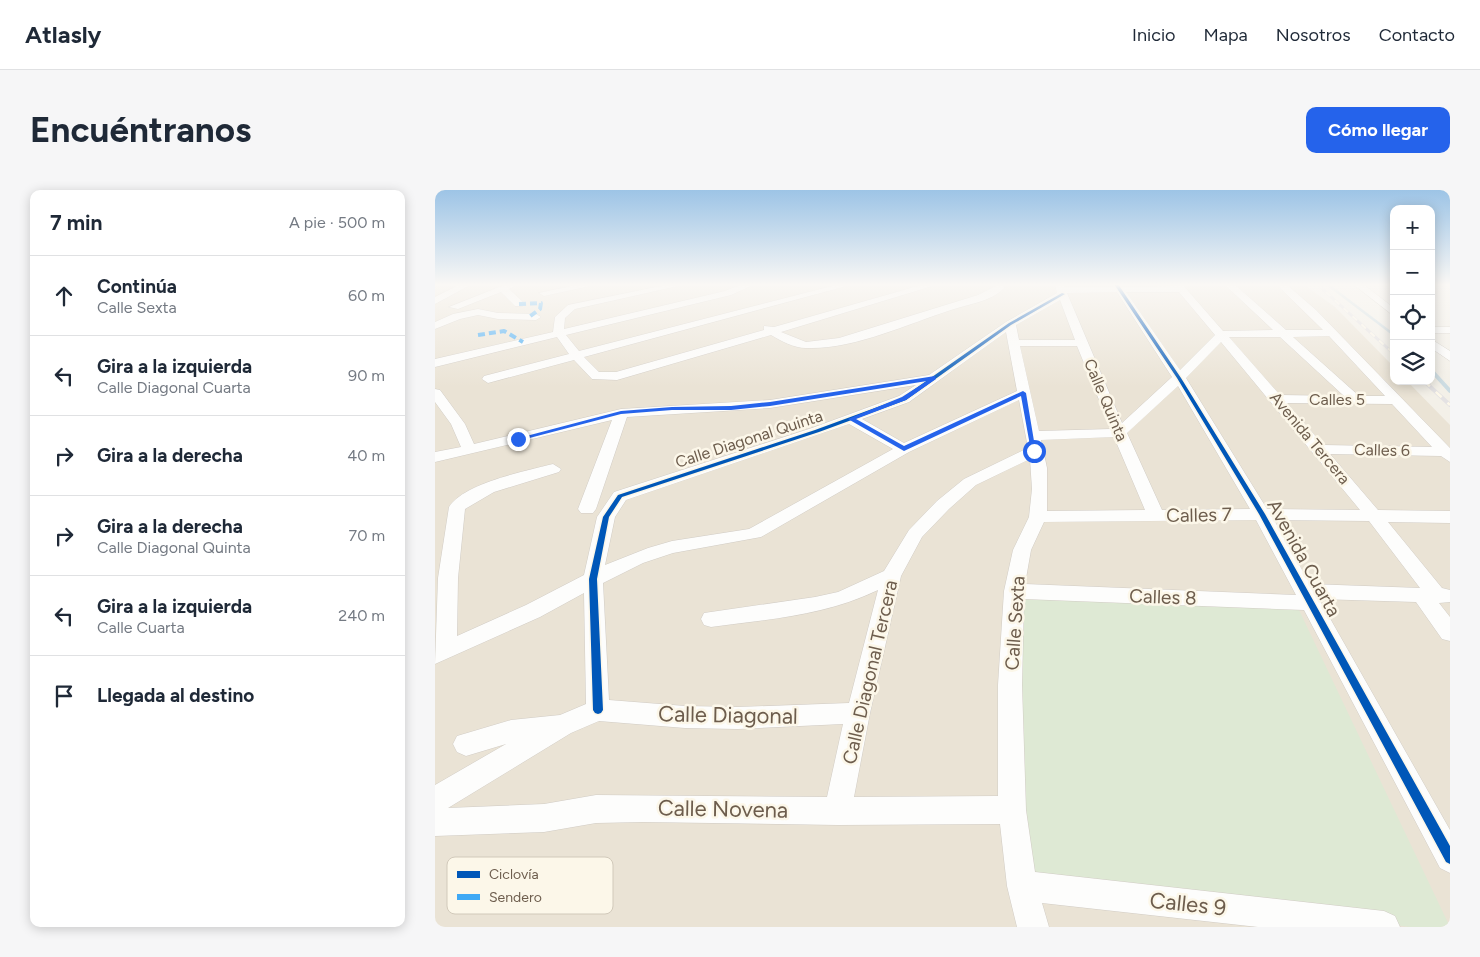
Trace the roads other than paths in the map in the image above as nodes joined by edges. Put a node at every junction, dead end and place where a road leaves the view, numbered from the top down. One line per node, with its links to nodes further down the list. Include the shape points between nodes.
1 (452, 318): 14 (street)
2 (559, 318): 18 (street)
3 (618, 318): 18 (street)
4 (721, 318): 25 (street)
5 (755, 318): 17 (street)
6 (816, 318): 17 (street)
7 (913, 318): 17 (street, via 829,342 800,344)
8 (1030, 318): 21 (street, Calle Diagonal Quinta)
9 (1072, 318): 23 (street, Calle Quinta)
10 (1139, 318): 30 (street, Avenida Cuarta)
11 (1208, 318): 22 (street, Avenida Tercera)
12 (1267, 318): 19 (street)
13 (1316, 318): 20 (street)
14 (435, 326)
15 (1435, 330): 16 (street)
16 (1450, 330)
17 (773, 331): 28 (street)
18 (558, 332): 25 (street); 27 (street)
19 (1282, 332): 20 (street); 22 (street); 35 (street)
20 (1331, 333): 36 (street)
21 (1013, 334): 23 (street); 29 (street, Calle Diagonal Quinta); 32 (street, Calle Sexta)
22 (1222, 334): 30 (street); 34 (street, Avenida Tercera)
23 (1082, 343): 39 (street, Calle Quinta)
24 (1435, 345): 26 (street)
25 (577, 356): 28 (street, via 596,376); 31 (street)
26 (1450, 356)
27 (435, 362)
28 (617, 376)
29 (935, 378): 37 (street, via 770,404); 38 (street, Calle Diagonal Quinta, via 904,398)
30 (1179, 378): 39 (street); 48 (street, Avenida Cuarta)
31 (488, 379)
32 (1023, 393): 40 (street, Calle Sexta); 42 (street)
33 (435, 394): 41 (street, via 458,424)
34 (1277, 399): 35 (street, Calles 5); 43 (street, Avenida Tercera)
35 (1355, 399): 36 (street, Calles 5)
36 (1396, 400): 44 (street)
37 (621, 412): 41 (street); 47 (street)
38 (851, 419): 42 (street); 54 (street, Calle Diagonal Quinta, via 620,496 606,517)
39 (1119, 433): 40 (street); 49 (street, Calle Quinta)
40 (1033, 444): 51 (street, Calle Sexta, via 1041,489); 53 (street, Calle Diagonal Tercera, via 971,482 943,505 915,534)
41 (469, 449): 45 (street)
42 (904, 449): 54 (street, via 755,533 671,547)
43 (1319, 449): 44 (street, Calles 6); 50 (street, Avenida Tercera)
44 (1447, 455)
45 (435, 457)
46 (553, 469): 55 (street, via 463,500 457,507)
47 (587, 509)
48 (1262, 514): 49 (street, Calles 7); 50 (street, Calles 7); 58 (street, Avenida Cuarta)
49 (1156, 516): 51 (street, Calles 7)
50 (1376, 516): 52 (street, Calles 7); 57 (street, Avenida Tercera)
51 (1038, 517): 56 (street, Calle Sexta, via 1022,550)
52 (1450, 517)
53 (891, 576): 59 (street, via 843,598 815,605); 63 (street, Calle Diagonal Tercera)
54 (593, 579): 61 (street); 62 (street)
55 (441, 581): 61 (street)
56 (1014, 591): 58 (street, Calles 8); 67 (street, Calle Sexta)
57 (1437, 596): 58 (street, Calles 8); 60 (street, Avenida Tercera)
58 (1308, 597): 70 (street, Avenida Cuarta)
59 (711, 619)
60 (1450, 633)
61 (441, 653)
62 (598, 710): 63 (street, Calle Diagonal, via 738,718); 64 (street)
63 (858, 713): 68 (street, Calle Diagonal Tercera)
64 (562, 725): 65 (street, via 536,726); 66 (street)
65 (466, 744)
66 (435, 800)
67 (1012, 810): 68 (street, Calle Novena); 71 (street, Calle Sexta)
68 (838, 811): 69 (street, Calle Novena, via 643,808 596,810 544,818)
69 (435, 822)
70 (1450, 858)
71 (1022, 886): 72 (street, Calle Sexta); 73 (street, Calles 9)
72 (1033, 927)
73 (1384, 927)

